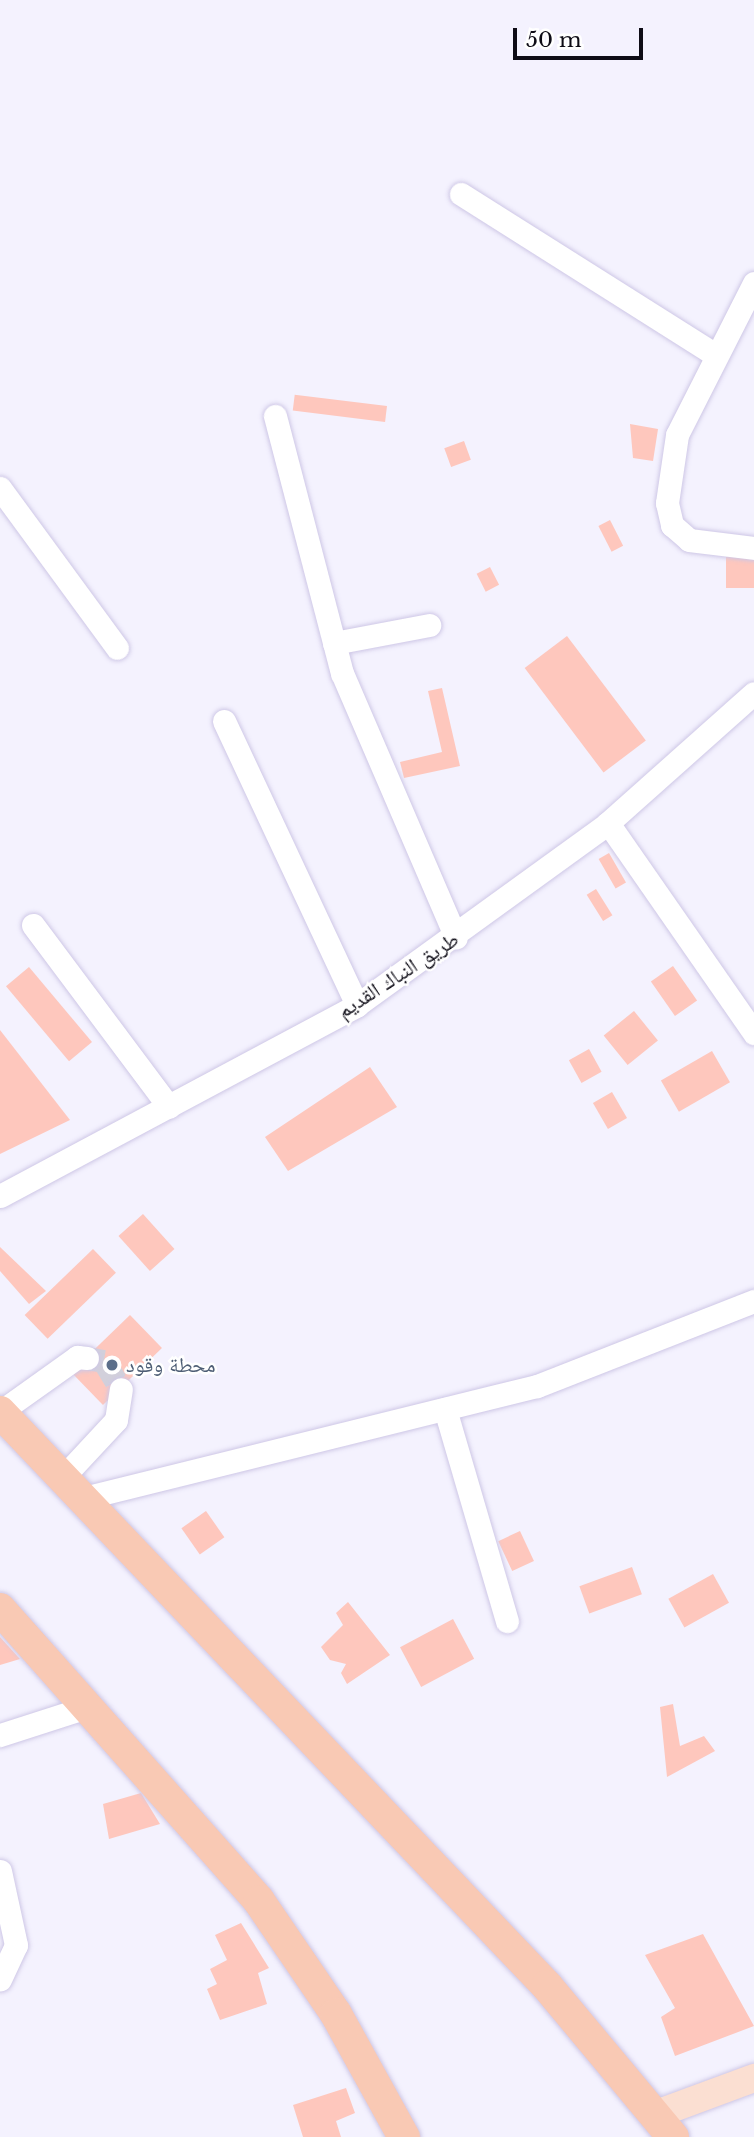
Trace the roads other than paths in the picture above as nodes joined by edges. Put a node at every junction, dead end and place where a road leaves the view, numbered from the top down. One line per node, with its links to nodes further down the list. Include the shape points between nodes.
1 (461, 194): 3 (street)
2 (754, 283): 3 (street)
3 (716, 355): 6 (street, via 677,435 667,503 672,525 689,540)
4 (275, 416): 8 (street)
5 (0, 488): 9 (street)
6 (754, 548)
7 (429, 625): 8 (street)
8 (334, 643): 14 (street, via 390,795)
9 (117, 648)
10 (754, 693): 12 (street, طريق النباك القديم)
11 (224, 721): 15 (street)
12 (608, 823): 14 (street, طريق النباك القديم); 16 (street)
13 (33, 926): 17 (street)
14 (456, 937): 15 (street, طريق النباك القديم)
15 (357, 1005): 17 (street, طريق النباك القديم)
16 (754, 1033)
17 (169, 1107): 18 (street, طريق النباك القديم)
18 (0, 1196)
19 (754, 1301): 22 (street, via 537,1386)
20 (87, 1358): 23 (street, via 77,1357)
21 (121, 1389): 24 (street, via 117,1420)
22 (445, 1409): 24 (street); 26 (street)
23 (0, 1412): 24 (highway)
24 (74, 1487): 32 (highway, via 547,1986)
25 (0, 1609): 27 (highway)
26 (507, 1621)
27 (87, 1707): 28 (street); 33 (highway, via 259,1901 336,2014)
28 (0, 1735)
29 (0, 1871): 30 (street, via 16,1945)
30 (0, 1979)
31 (754, 2078): 32 (main road)
32 (664, 2126)
33 (404, 2137)

